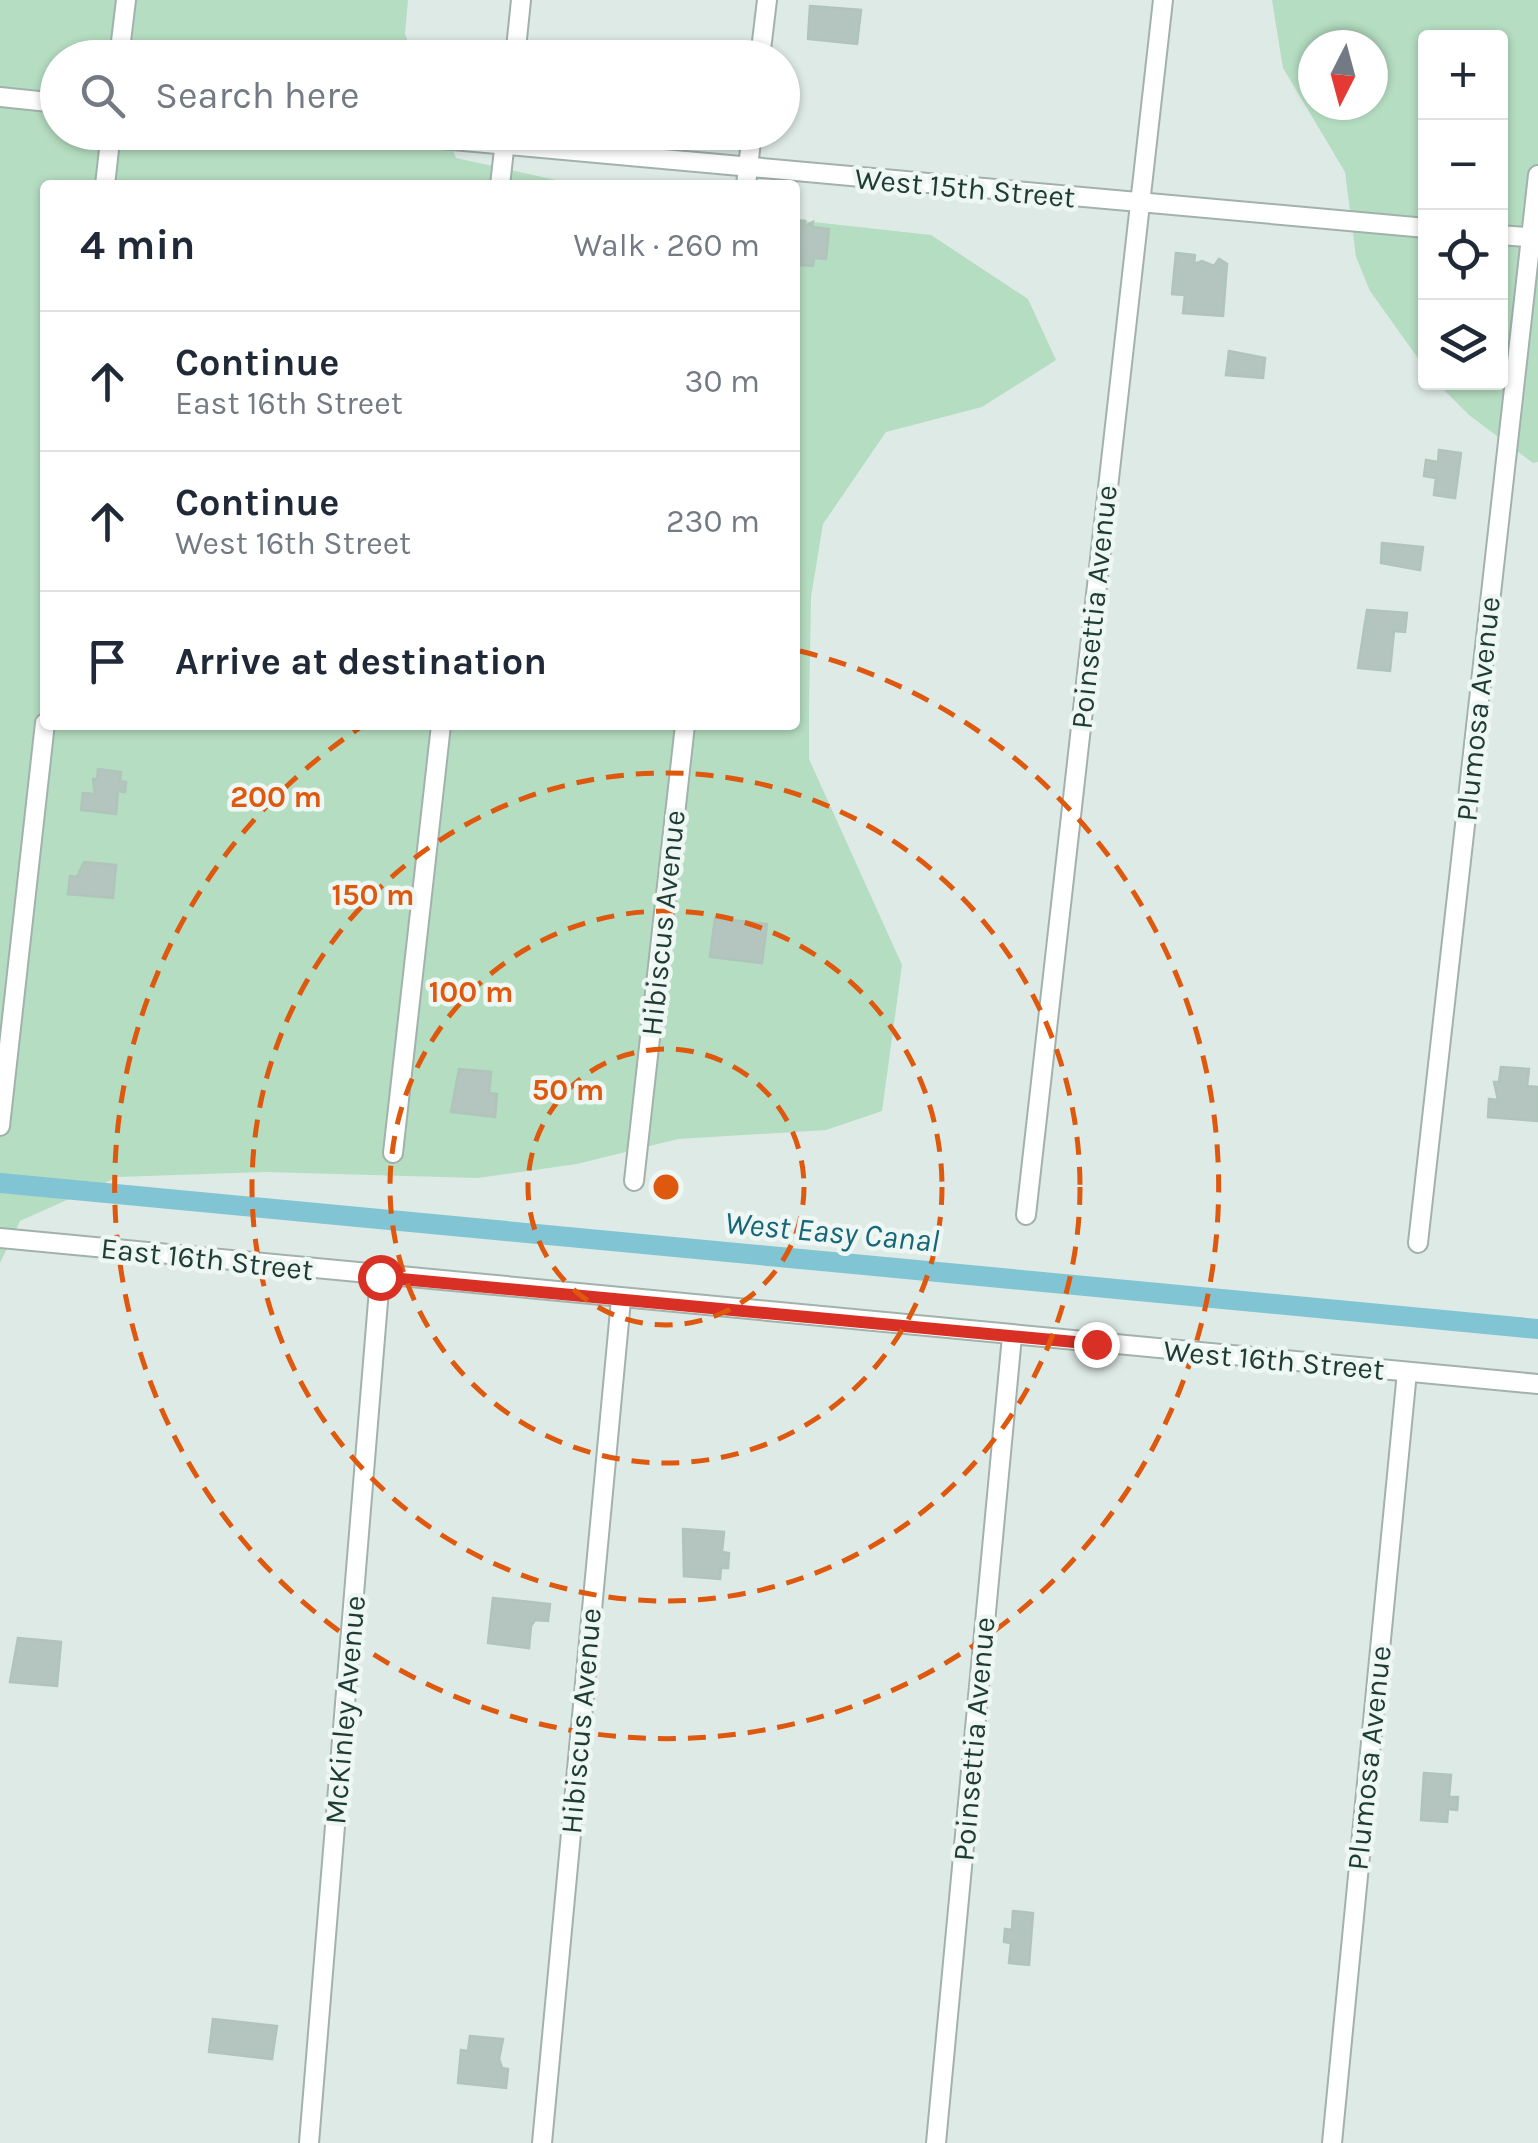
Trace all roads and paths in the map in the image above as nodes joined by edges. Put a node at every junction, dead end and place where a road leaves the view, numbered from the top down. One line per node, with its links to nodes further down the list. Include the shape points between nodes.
1 (126, 0): 5 (street)
2 (521, 0): 6 (street)
3 (767, 0): 7 (street)
4 (1163, 0): 20 (street, Poinsettia Avenue)
5 (122, 40)
6 (516, 40)
7 (762, 40)
8 (0, 97): 9 (street)
9 (40, 101)
10 (109, 150): 16 (street)
11 (505, 150): 17 (street)
12 (576, 150): 15 (street, West 15th Street)
13 (750, 150): 15 (street)
14 (1538, 175): 23 (street, Plumosa Avenue)
15 (747, 177): 18 (street, West 15th Street)
16 (106, 180)
17 (501, 180)
18 (792, 180)
19 (800, 181): 20 (street, West 15th Street)
20 (1140, 203): 21 (street, West 15th Street); 30 (street, Poinsettia Avenue)
21 (1418, 227)
22 (1508, 235): 23 (street)
23 (1534, 238): 32 (street, Plumosa Avenue)
24 (44, 730): 27 (street)
25 (440, 730): 28 (street)
26 (684, 730): 29 (street, Hibiscus Avenue)
27 (0, 1126)
28 (394, 1153)
29 (634, 1181)
30 (1026, 1215)
31 (0, 1238): 33 (street, East 16th Street)
32 (1418, 1242)
33 (380, 1277): 34 (street, East 16th Street); 39 (street, McKinley Avenue)
34 (473, 1285): 35 (street, West 16th Street)
35 (621, 1300): 36 (street, West 16th Street); 40 (street, Hibiscus Avenue)
36 (1012, 1336): 37 (street, West 16th Street); 41 (street, Poinsettia Avenue)
37 (1406, 1372): 38 (street, West 16th Street); 42 (street, Plumosa Avenue)
38 (1538, 1384)
39 (309, 2143)
40 (542, 2143)
41 (936, 2143)
42 (1332, 2143)

